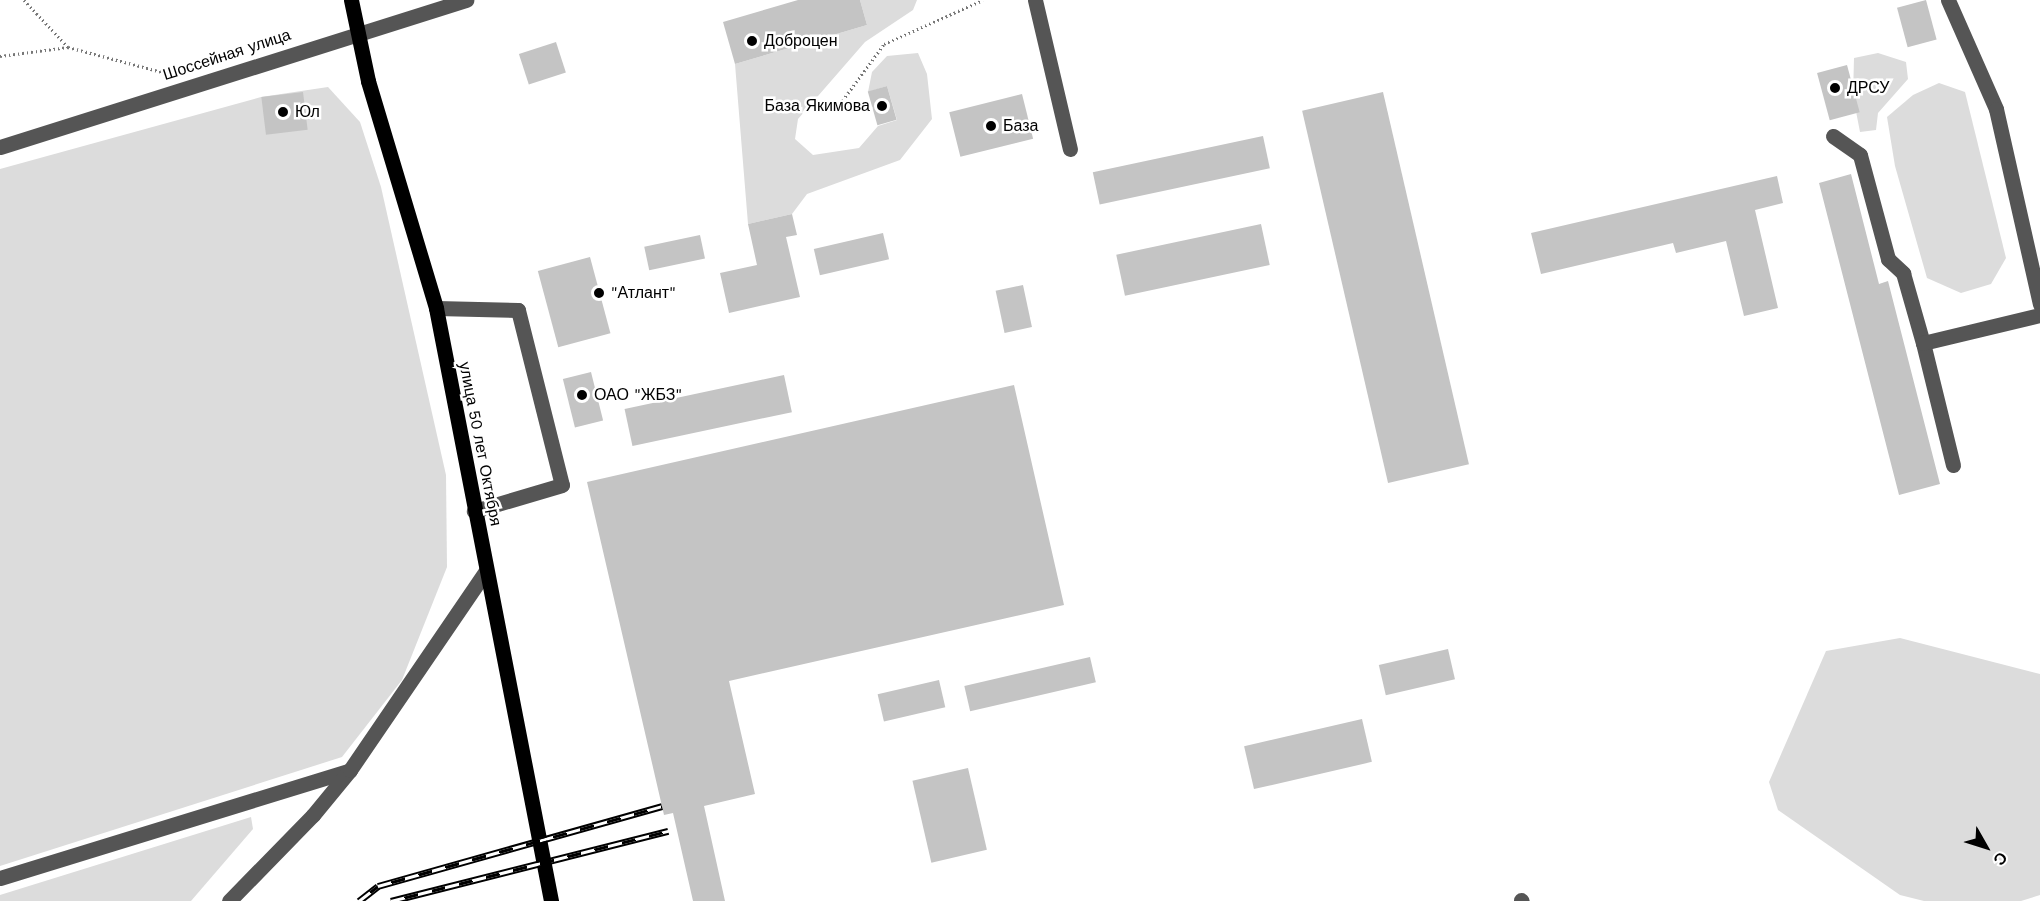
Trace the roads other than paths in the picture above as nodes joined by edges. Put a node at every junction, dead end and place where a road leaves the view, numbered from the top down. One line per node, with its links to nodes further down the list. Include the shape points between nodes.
1 (351, 0): 5 (main road, улица 50 лет Октября)
2 (466, 0): 5 (street, Шоссейная улица)
3 (1035, 0): 8 (street)
4 (1948, 0): 9 (street, via 1996,109)
5 (357, 32): 7 (street, Шоссейная улица); 10 (main road, улица 50 лет Октября)
6 (1833, 136): 12 (street, via 1860,155 1888,259 1903,273)
7 (0, 147)
8 (1070, 149)
9 (2040, 304)
10 (436, 308): 14 (main road, улица 50 лет Октября); 14 (street, via 518,310 562,485)
11 (2040, 315): 12 (street)
12 (1923, 343): 13 (street)
13 (1953, 465)
14 (474, 511): 15 (main road, улица 50 лет Октября)
15 (486, 571): 16 (street); 19 (main road, улица 50 лет Октября)
16 (350, 770): 17 (street); 18 (street, via 313,815)
17 (0, 878)
18 (229, 901)
19 (551, 901)

